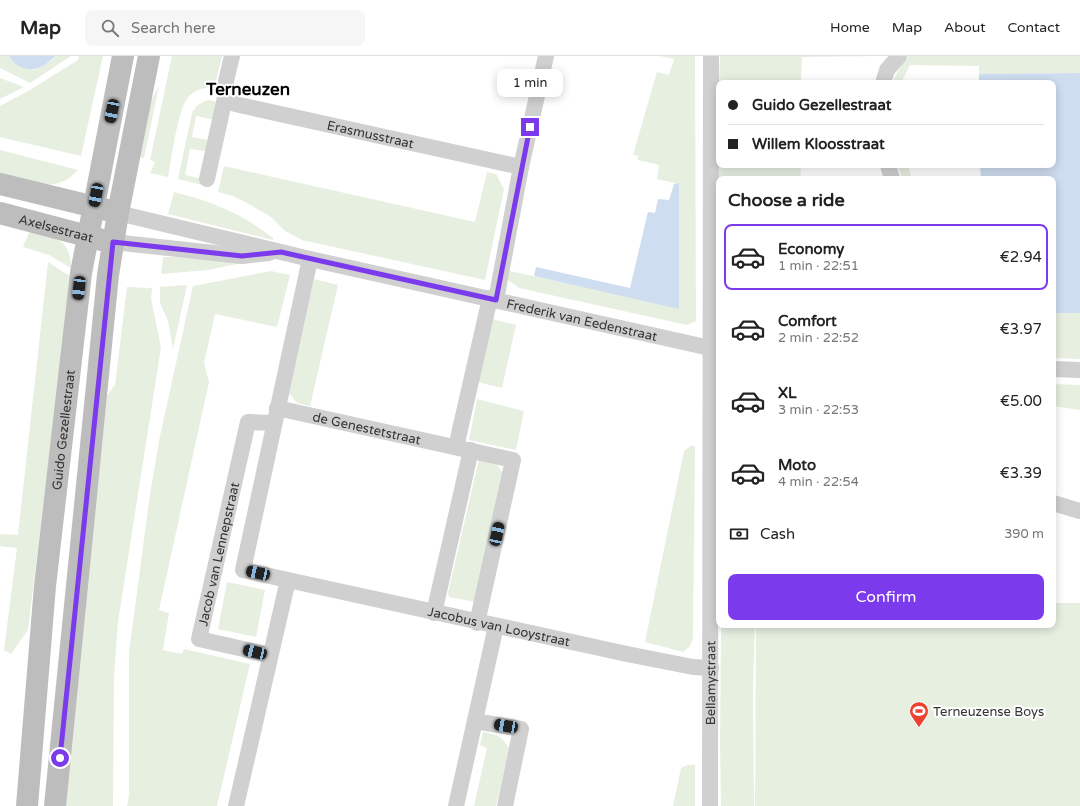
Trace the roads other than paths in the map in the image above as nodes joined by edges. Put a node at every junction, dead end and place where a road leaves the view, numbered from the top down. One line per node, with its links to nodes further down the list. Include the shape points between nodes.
1 (123, 56): 12 (main road, Guido Gezellestraat)
2 (149, 56): 14 (main road)
3 (232, 56): 8 (street)
4 (546, 56): 9 (street)
5 (711, 56): 20 (street, Bellamystraat)
6 (899, 56): 7 (street)
7 (884, 70)
8 (226, 93): 9 (street, Erasmusstraat, via 234,104); 10 (street)
9 (521, 167): 19 (street)
10 (207, 179)
11 (0, 184): 12 (main road)
12 (94, 207): 14 (main road); 15 (main road, Guido Gezellestraat)
13 (0, 213): 15 (main road, Axelsestraat)
14 (118, 213): 16 (main road); 17 (street, Frederik van Eedenstraat)
15 (88, 236): 16 (main road, Axelsestraat); 34 (main road, Guido Gezellestraat, via 81,273 45,586)
16 (113, 242): 17 (street, Frederik van Eedenstraat, via 242,256); 35 (main road)
17 (281, 252): 18 (street, Frederik van Eedenstraat)
18 (310, 259): 19 (street, Frederik van Eedenstraat); 23 (street, Jacob van Lennepstraat)
19 (493, 299): 20 (street, Frederik van Eedenstraat); 24 (street, via 468,393)
20 (715, 350): 32 (street, Bellamystraat)
21 (1056, 370): 22 (street)
22 (1080, 370)
23 (275, 415): 24 (street, de Genestetstraat); 27 (street, Jacob van Lennepstraat, via 243,570); 31 (street, Jacob van Lennepstraat, via 248,422 199,639)
24 (464, 449): 28 (street); 29 (street, de Genestetstraat, via 513,460)
25 (1056, 504): 26 (street)
26 (1080, 511)
27 (288, 580): 28 (street, Jacobus van Looystraat); 31 (street)
28 (434, 613): 29 (street, Jacobus van Looystraat)
29 (477, 623): 30 (street, Jacobus van Looystraat)
30 (496, 626): 32 (street, Jacobus van Looystraat, via 686,666); 33 (street)
31 (270, 655): 36 (street)
32 (711, 668): 39 (street, Bellamystraat)
33 (475, 721): 37 (street); 38 (street, via 521,729)
34 (27, 806)
35 (55, 806)
36 (236, 806)
37 (456, 806)
38 (505, 806)
39 (710, 806)

